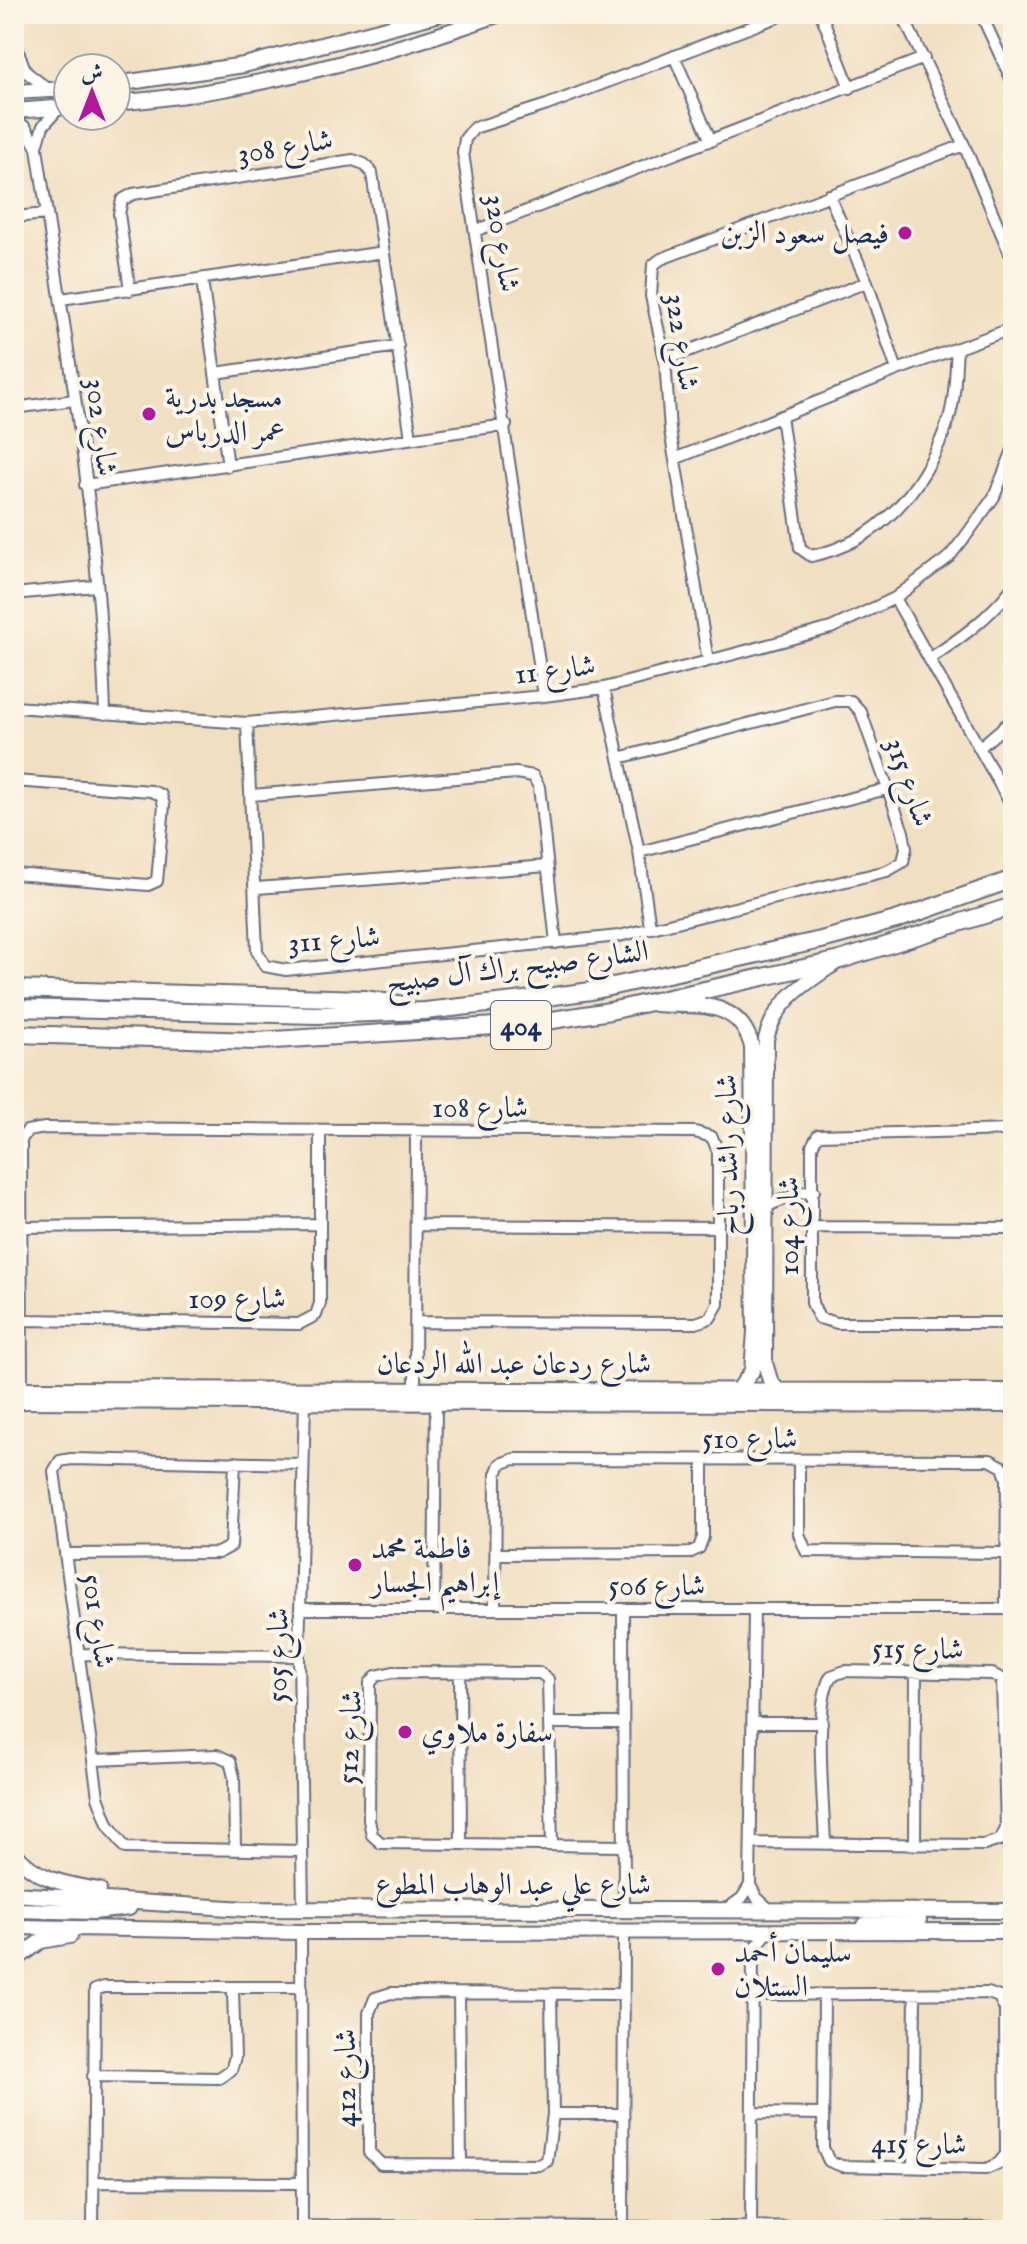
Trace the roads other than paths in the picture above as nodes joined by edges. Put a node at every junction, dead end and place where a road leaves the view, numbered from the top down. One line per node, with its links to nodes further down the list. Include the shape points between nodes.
1 (440, 14): 11 (street)
2 (500, 14): 14 (street, via 422,42)
3 (785, 14): 9 (street, شارع 320)
4 (821, 14): 16 (street)
5 (902, 14): 10 (street)
6 (981, 14): 15 (street)
7 (14, 41): 8 (street)
8 (16, 53): 12 (street); 17 (street, via 31,78)
9 (674, 56): 25 (street); 33 (street, شارع 320, via 474,128 463,153)
10 (924, 58): 16 (street); 26 (street)
11 (244, 65): 13 (street); 14 (street, via 251,71)
12 (14, 67)
13 (132, 82)
14 (251, 83): 20 (street)
15 (1013, 83)
16 (850, 88): 25 (street)
17 (49, 90): 18 (street); 19 (street)
18 (52, 90)
19 (14, 92)
20 (132, 101)
21 (52, 109): 22 (street)
22 (14, 111)
23 (14, 118): 27 (street, شارع 302)
24 (52, 118): 27 (street, via 43,126)
25 (711, 141): 33 (street)
26 (964, 145): 28 (street, شارع 322); 32 (street)
27 (37, 148): 29 (street, شارع 302)
28 (829, 195): 37 (street); 43 (street, شارع 322, via 653,265 651,296)
29 (47, 214): 30 (street); 39 (street, شارع 302)
30 (14, 217)
31 (1013, 223): 32 (street)
32 (1000, 229): 35 (street)
33 (477, 230): 49 (street, شارع 320)
34 (384, 252): 36 (street); 38 (street, شارع 308, via 372,173 353,160 133,194 122,200 119,214); 41 (street, شارع 308)
35 (1013, 261)
36 (202, 280): 38 (street); 45 (street)
37 (867, 282): 43 (street); 44 (street)
38 (130, 290): 39 (street)
39 (61, 299): 46 (street, شارع 302)
40 (1013, 328): 42 (street)
41 (398, 346): 45 (street); 50 (street, شارع 308)
42 (957, 348): 44 (street); 48 (street, via 947,425 917,483 872,533 841,550 811,556 800,548)
43 (665, 360): 52 (street, شارع 322)
44 (897, 370): 48 (street)
45 (216, 373): 53 (street)
46 (74, 400): 47 (street); 54 (street, شارع 302)
47 (14, 408)
48 (781, 416): 52 (street)
49 (506, 425): 50 (street); 62 (street, شارع 320)
50 (411, 438): 53 (street)
51 (1013, 450): 58 (street, شارع 11, via 994,497 965,537 949,557)
52 (677, 458): 60 (street, شارع 322)
53 (228, 466): 54 (street)
54 (85, 485): 55 (street, شارع 302)
55 (95, 586): 57 (street); 64 (street, شارع 302)
56 (1013, 587): 59 (street, via 966,636)
57 (14, 594)
58 (895, 598): 59 (street); 60 (street, شارع 11, via 831,628)
59 (929, 659): 67 (street)
60 (708, 661): 61 (street, شارع 11)
61 (604, 688): 62 (street, شارع 11); 68 (street)
62 (544, 696): 66 (street, شارع 11)
63 (14, 707): 64 (street, شارع 11)
64 (105, 714): 66 (street, شارع 11)
65 (1013, 719): 67 (street)
66 (247, 723): 71 (street, شارع 311)
67 (979, 748): 72 (street)
68 (619, 758): 70 (street, شارع 315, via 851,701 861,712); 73 (street)
69 (14, 781): 75 (street, via 151,791 161,795 164,805 157,881 148,885)
70 (887, 789): 73 (street); 79 (street, شارع 315, via 903,832 903,862 887,871)
71 (252, 795): 74 (street, via 516,773 533,776 539,787); 77 (street, شارع 311)
72 (1013, 808)
73 (639, 852): 79 (street)
74 (547, 866): 77 (street); 80 (street)
75 (14, 874)
76 (1013, 879): 85 (main road, الشارع صبيح براك آل صبيح / 404, via 896,920 761,954 591,991)
77 (257, 888): 80 (street, شارع 311, via 257,951 265,966 286,970)
78 (1013, 906): 81 (main road, الشارع صبيح براك آل صبيح / 404)
79 (650, 927): 80 (street, شارع 311)
80 (556, 943)
81 (840, 960): 83 (main road, الشارع صبيح براك آل صبيح / 404); 93 (street, شارع راشد رباح, via 789,995 769,1027)
82 (14, 989): 85 (main road, via 364,999)
83 (642, 1002): 88 (main road, الشارع صبيح براك آل صبيح / 404, via 527,1024 329,1039); 103 (street, شارع راشد رباح, via 721,1008 750,1038)
84 (14, 1008): 86 (main road, الشارع صبيح براك آل صبيح / 404)
85 (425, 1011): 86 (main road, الشارع صبيح براك آل صبيح / 404)
86 (258, 1014): 87 (main road, via 215,1023)
87 (14, 1015)
88 (14, 1034)
89 (1013, 1130): 92 (street, شارع 104, via 818,1135 812,1146)
90 (416, 1131): 91 (street, شارع 108); 95 (street); 97 (street, شارع 108, via 695,1132 712,1137 718,1152)
91 (320, 1132): 94 (street, شارع 109); 96 (street, شارع 108, via 27,1131 21,1140)
92 (814, 1191): 93 (street); 98 (street, شارع 104)
93 (765, 1207): 103 (street, شارع راشد رباح)
94 (319, 1224): 96 (street); 100 (street, شارع 109, via 320,1303 316,1315 299,1324)
95 (417, 1225): 97 (street); 101 (street)
96 (20, 1227): 100 (street, شارع 108)
97 (718, 1227): 101 (street, شارع 108, via 718,1304 706,1320)
98 (814, 1227): 99 (street); 102 (street, شارع 104, via 812,1303 819,1318 837,1323)
99 (1013, 1228)
100 (21, 1320): 108 (street, شارع 108)
101 (416, 1322): 104 (street)
102 (1013, 1323)
103 (759, 1363): 105 (street, شارع راشد رباح); 106 (street, شارع راشد رباح)
104 (415, 1388): 109 (street, شارع ردعان عبد الله الردعان); 110 (street, شارع ردعان عبد الله الردعان)
105 (739, 1389): 106 (street, شارع ردعان عبد الله الردعان); 111 (street, شارع ردعان عبد الله الردعان)
106 (777, 1390): 107 (street, شارع ردعان عبد الله الردعان)
107 (1013, 1391)
108 (17, 1393): 109 (street, شارع ردعان عبد الله الردعان)
109 (187, 1394): 112 (street, شارع ردعان عبد الله الردعان)
110 (545, 1395): 111 (street, شارع ردعان عبد الله الردعان); 113 (street, شارع ردعان عبد الله الردعان)
111 (623, 1396): 114 (street, شارع ردعان عبد الله الردعان)
112 (305, 1400): 113 (street, شارع ردعان عبد الله الردعان); 118 (street, شارع 505)
113 (436, 1400): 123 (street)
114 (1013, 1405)
115 (235, 1462): 118 (street, شارع 501); 120 (street, via 231,1546 218,1553); 120 (street, شارع 501, via 60,1461 54,1491)
116 (703, 1462): 117 (street, شارع 510); 121 (street, via 703,1537 699,1548 689,1553); 121 (street, شارع 510, via 514,1459 500,1464)
117 (799, 1462): 119 (street, via 799,1534 806,1551); 119 (street, شارع 510, via 990,1460 1003,1467 1007,1479)
118 (303, 1464): 122 (street, شارع 505)
119 (1005, 1553): 127 (street, شارع 510)
120 (66, 1554): 128 (street, شارع 501)
121 (497, 1554): 124 (street, شارع 510)
122 (302, 1609): 123 (street, شارع 506); 129 (street, شارع 505)
123 (434, 1609): 124 (street, شارع 506)
124 (495, 1609): 125 (street, شارع 506)
125 (623, 1609): 126 (street, شارع 506); 133 (street)
126 (754, 1609): 127 (street, شارع 506); 134 (street)
127 (1009, 1609)
128 (78, 1654): 129 (street); 136 (street, شارع 501)
129 (299, 1656): 144 (street, شارع 505)
130 (916, 1672): 135 (street, شارع 515, via 845,1671 831,1676 824,1686); 141 (street); 141 (street, شارع 515, via 992,1674 1002,1679 1006,1829 1000,1840 984,1845)
131 (460, 1674): 132 (street, شارع 512, via 540,1673 551,1688); 137 (street); 137 (street, شارع 512, via 393,1672 370,1683 369,1820 372,1835 381,1843)
132 (552, 1723): 133 (street); 140 (street, شارع 512)
133 (622, 1723): 142 (street)
134 (753, 1723): 135 (street); 138 (street)
135 (822, 1723): 139 (street, شارع 515)
136 (94, 1760): 143 (street, شارع 501, via 98,1797 125,1848); 143 (street, via 217,1755 230,1761)
137 (461, 1843): 140 (street, شارع 512)
138 (751, 1843): 139 (street, شارع 515); 146 (street)
139 (825, 1844): 141 (street, شارع 515)
140 (552, 1845): 142 (street, شارع 512)
141 (915, 1845)
142 (623, 1846): 152 (street)
143 (235, 1849): 144 (street, شارع 501)
144 (302, 1851): 151 (street, شارع 505)
145 (14, 1852): 149 (street, via 55,1881)
146 (750, 1885): 153 (street, via 742,1898); 154 (street)
147 (14, 1894): 148 (street, شارع علي عبد الوهاب المطوع)
148 (145, 1904): 149 (street, شارع علي عبد الوهاب المطوع); 150 (street, via 93,1912)
149 (185, 1907): 151 (street, شارع علي عبد الوهاب المطوع)
150 (14, 1910)
151 (303, 1910): 152 (street, شارع علي عبد الوهاب المطوع)
152 (624, 1910): 153 (street, شارع علي عبد الوهاب المطوع)
153 (723, 1910): 154 (street, شارع علي عبد الوهاب المطوع)
154 (770, 1910): 155 (street, شارع علي عبد الوهاب المطوع)
155 (937, 1911): 156 (street, شارع علي عبد الوهاب المطوع); 161 (street, via 933,1920 882,1921)
156 (1013, 1911)
157 (14, 1927): 158 (street, شارع علي عبد الوهاب المطوع)
158 (147, 1930): 163 (street, شارع علي عبد الوهاب المطوع); 166 (street, via 56,1937)
159 (624, 1931): 163 (street, شارع علي عبد الوهاب المطوع); 164 (street, شارع علي عبد الوهاب المطوع); 170 (street)
160 (769, 1931): 161 (street, شارع علي عبد الوهاب المطوع); 164 (street, شارع علي عبد الوهاب المطوع); 165 (street)
161 (854, 1931): 162 (street, شارع علي عبد الوهاب المطوع)
162 (1013, 1931)
163 (301, 1932): 167 (street)
164 (737, 1932): 165 (street)
165 (753, 1950): 172 (street)
166 (14, 1961)
167 (300, 1987): 168 (street); 183 (street)
168 (233, 1989): 175 (street, via 235,2057 231,2070 219,2078); 175 (street, via 95,1990)
169 (459, 1994): 171 (street, شارع 412); 180 (street); 180 (street, شارع 412, via 391,1993 375,1998 369,2013 369,2152 381,2164)
170 (623, 1994): 171 (street, شارع 412); 178 (street)
171 (551, 1995): 177 (street, شارع 412)
172 (753, 1995): 173 (street, شارع 415); 176 (street)
173 (824, 1995): 174 (street, شارع 415); 179 (street, شارع 415)
174 (915, 1996): 181 (street); 181 (street, شارع 415, via 999,1997 1005,2009 1006,2154 986,2169)
175 (93, 2076): 182 (street)
176 (753, 2113): 179 (street); 184 (street)
177 (553, 2114): 178 (street); 180 (street, شارع 412, via 547,2161)
178 (622, 2114): 187 (street)
179 (822, 2114): 181 (street, شارع 415, via 823,2148 829,2161 842,2166)
180 (461, 2164)
181 (913, 2166)
182 (94, 2182): 183 (street); 189 (street)
183 (302, 2183): 185 (street)
184 (751, 2227): 187 (street); 188 (street)
185 (302, 2228): 190 (street)
186 (496, 2229): 187 (street); 190 (street)
187 (623, 2229)
188 (1008, 2229)
189 (93, 2230)
190 (432, 2230)

